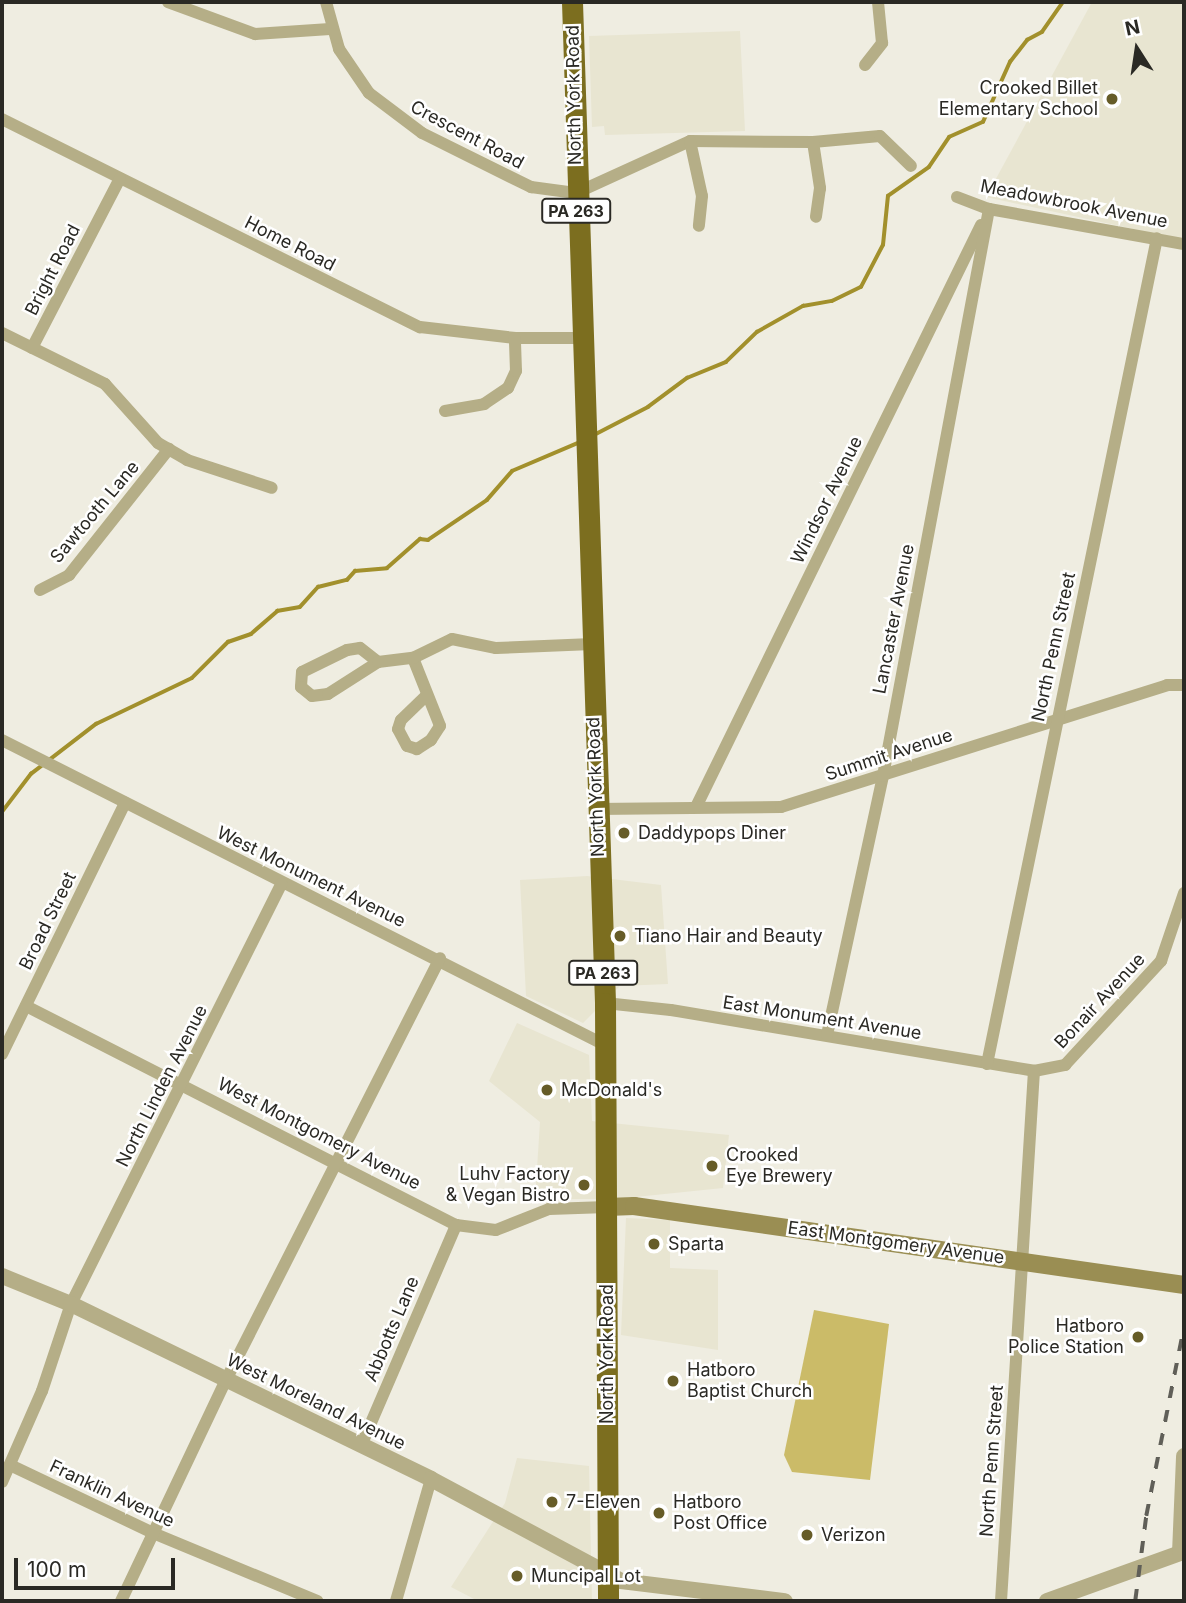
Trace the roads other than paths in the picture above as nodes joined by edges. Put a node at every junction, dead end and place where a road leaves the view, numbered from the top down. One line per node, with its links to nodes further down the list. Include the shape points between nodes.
1 (168, 2): 5 (street, via 254,34)
2 (326, 2): 5 (street, Crescent Road)
3 (572, 2): 12 (highway, North York Road / PA 263)
4 (878, 2): 6 (street, via 882,43)
5 (330, 29): 12 (street, Crescent Road, via 348,65 394,116 531,187)
6 (865, 65)
7 (2, 119): 11 (street, Home Road)
8 (690, 141): 9 (street); 12 (street); 16 (street, via 702,195)
9 (813, 142): 10 (street, via 880,136); 15 (street, via 820,188)
10 (911, 166)
11 (120, 178): 20 (street, Home Road, via 420,327); 22 (street, Bright Road)
12 (576, 193): 21 (highway, North York Road / PA 263)
13 (957, 197): 14 (street, Meadowbrook Avenue)
14 (989, 209): 17 (street, Meadowbrook Avenue); 34 (street, Lancaster Avenue); 36 (street, Windsor Avenue)
15 (816, 217)
16 (699, 226)
17 (1157, 238): 18 (street, Meadowbrook Avenue); 32 (street, North Penn Street)
18 (1184, 244)
19 (2, 333): 22 (street)
20 (515, 338): 21 (street, Home Road); 23 (street, via 516,371 508,388 484,404)
21 (579, 338): 27 (highway, North York Road / PA 263)
22 (32, 348): 24 (street, via 105,384 158,443)
23 (445, 411)
24 (169, 449): 25 (street, via 187,460); 26 (street, Sawtooth Lane, via 69,575)
25 (272, 488)
26 (40, 590)
27 (592, 644): 28 (street, via 496,648 452,639); 37 (highway, North York Road / PA 263)
28 (413, 658): 29 (street); 31 (street)
29 (378, 662): 29 (street, via 328,694 312,696 301,687 302,672 347,650 360,649)
30 (1184, 685): 32 (street, Summit Avenue, via 1167,685)
31 (427, 695)
32 (1057, 719): 34 (street, Summit Avenue); 46 (street, North Penn Street)
33 (2, 740): 35 (street, West Monument Avenue)
34 (883, 776): 36 (street, Summit Avenue, via 781,807); 43 (street, Lancaster Avenue)
35 (125, 803): 38 (street, West Monument Avenue); 42 (street, Broad Street)
36 (696, 807): 37 (street, Summit Avenue)
37 (596, 810): 41 (highway, North York Road / PA 263)
38 (281, 884): 40 (street, West Monument Avenue); 48 (street, North Linden Avenue)
39 (1184, 893): 47 (street, Bonair Avenue, via 1161,961 1065,1065)
40 (440, 958): 44 (street, West Monument Avenue); 49 (street)
41 (605, 1003): 43 (street, East Monument Avenue); 44 (highway, North York Road / PA 263)
42 (26, 1006): 45 (street, Broad Street); 48 (street, West Montgomery Avenue)
43 (827, 1035): 46 (street, East Monument Avenue)
44 (605, 1045): 50 (highway, North York Road / PA 263)
45 (2, 1054)
46 (987, 1064): 47 (street, East Monument Avenue)
47 (1034, 1071): 52 (street, North Penn Street)
48 (183, 1083): 49 (street, West Montgomery Avenue); 55 (street, North Linden Avenue)
49 (338, 1163): 51 (street, West Montgomery Avenue); 56 (street)
50 (607, 1207): 51 (street, West Montgomery Avenue, via 549,1209 496,1230); 52 (main road, East Montgomery Avenue, via 634,1206); 64 (highway, North York Road / PA 263)
51 (456, 1225): 57 (street, Abbotts Lane)
52 (1022, 1260): 54 (main road, East Montgomery Avenue); 71 (street, North Penn Street)
53 (2, 1276): 55 (street, West Moreland Avenue)
54 (1184, 1285)
55 (71, 1304): 56 (street, West Moreland Avenue); 59 (street, North Linden Avenue, via 42,1391)
56 (226, 1380): 57 (street, West Moreland Avenue); 62 (street)
57 (360, 1446): 60 (street, West Moreland Avenue)
58 (1184, 1456): 63 (street)
59 (10, 1465): 61 (street, North Linden Avenue); 62 (street, Franklin Avenue)
60 (431, 1479): 64 (street, West Moreland Avenue); 68 (street)
61 (2, 1482)
62 (153, 1533): 66 (street); 67 (street, Franklin Avenue)
63 (1182, 1552): 65 (street)
64 (608, 1573): 69 (highway, PA 263); 70 (street, West Moreland Avenue, via 621,1581)
65 (1053, 1600)
66 (121, 1601)
67 (317, 1601)
68 (396, 1601)
69 (608, 1601)
70 (785, 1601)
71 (1001, 1601)

